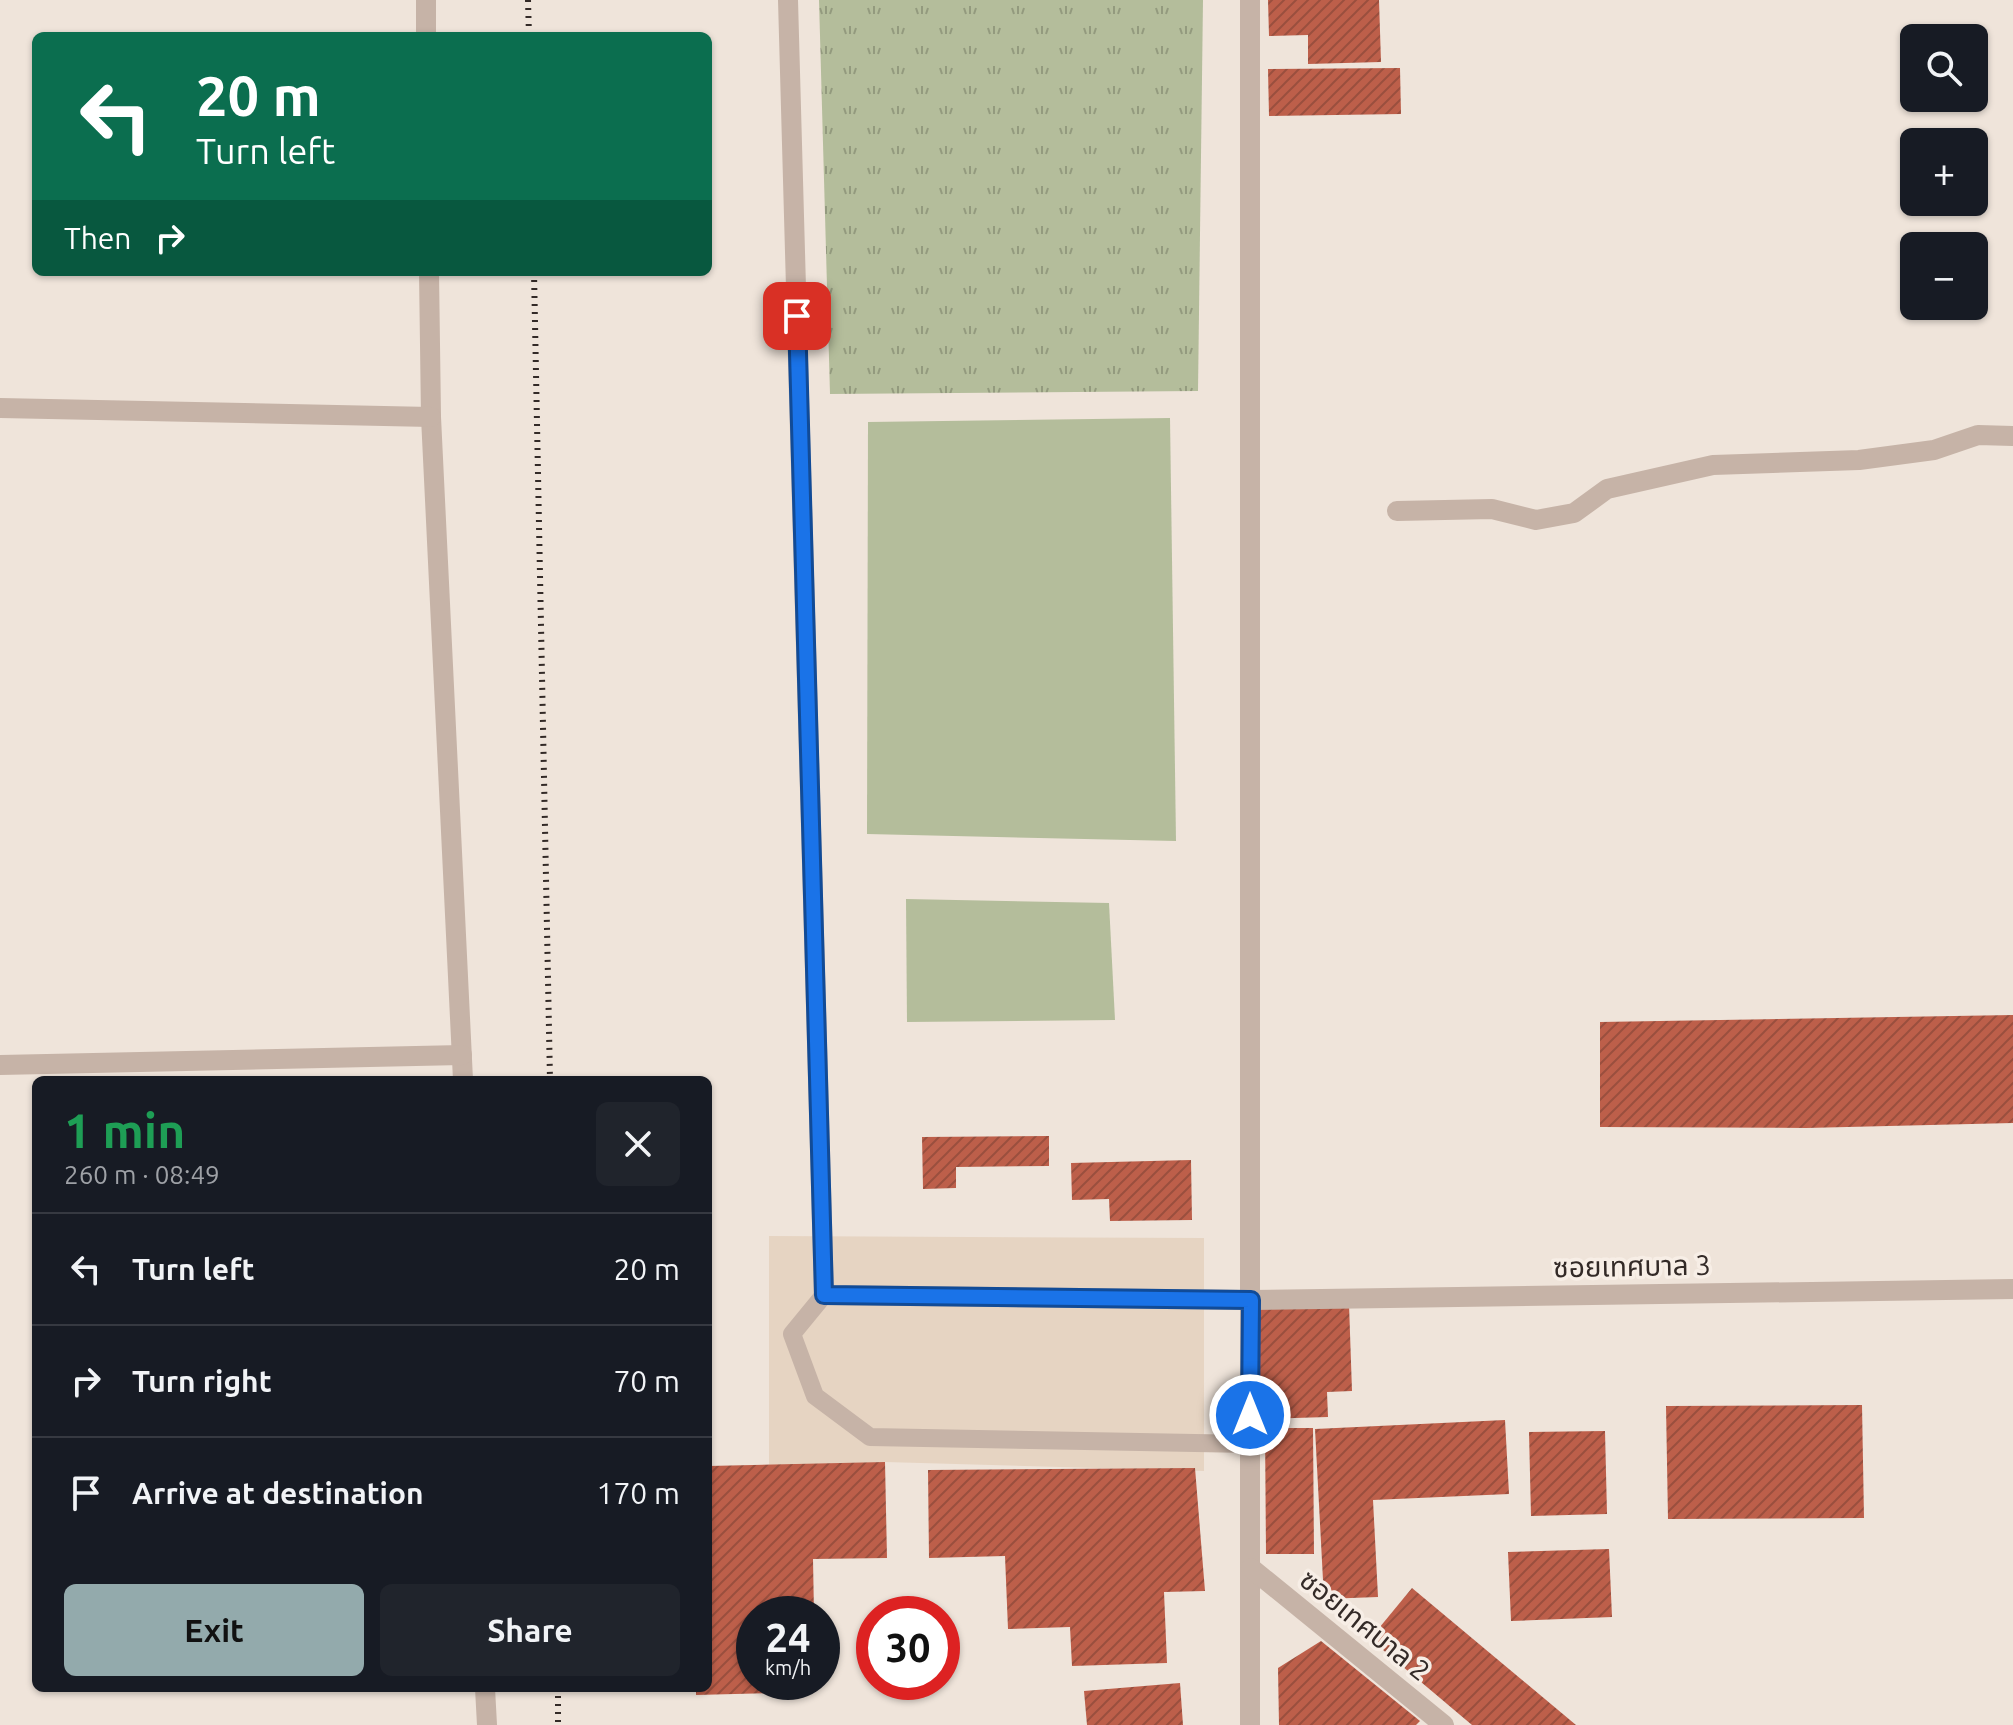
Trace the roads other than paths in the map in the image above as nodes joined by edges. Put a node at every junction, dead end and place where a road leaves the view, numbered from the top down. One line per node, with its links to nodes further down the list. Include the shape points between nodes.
1 (426, 0): 4 (street)
2 (788, 0): 14 (street)
3 (1250, 0): 15 (street)
4 (426, 32)
5 (429, 276): 7 (street)
6 (0, 408): 7 (street)
7 (431, 417): 10 (street)
8 (2013, 436): 9 (street, via 1978,435 1887,458 1713,465 1607,489 1574,513 1536,520 1492,509)
9 (1397, 511)
10 (462, 1055): 11 (street); 12 (street)
11 (0, 1065)
12 (463, 1076)
13 (2013, 1289): 15 (street, ซอยเทศบาล 3)
14 (824, 1295): 15 (street, ซอยเทศบาล 3); 16 (lane, via 792,1334 815,1396 870,1437)
15 (1251, 1300): 16 (street)
16 (1250, 1444): 17 (street)
17 (1251, 1568): 20 (street); 21 (street, ซอยเทศบาล 2)
18 (485, 1692): 19 (street)
19 (487, 1725)
20 (1250, 1725)
21 (1444, 1725)

